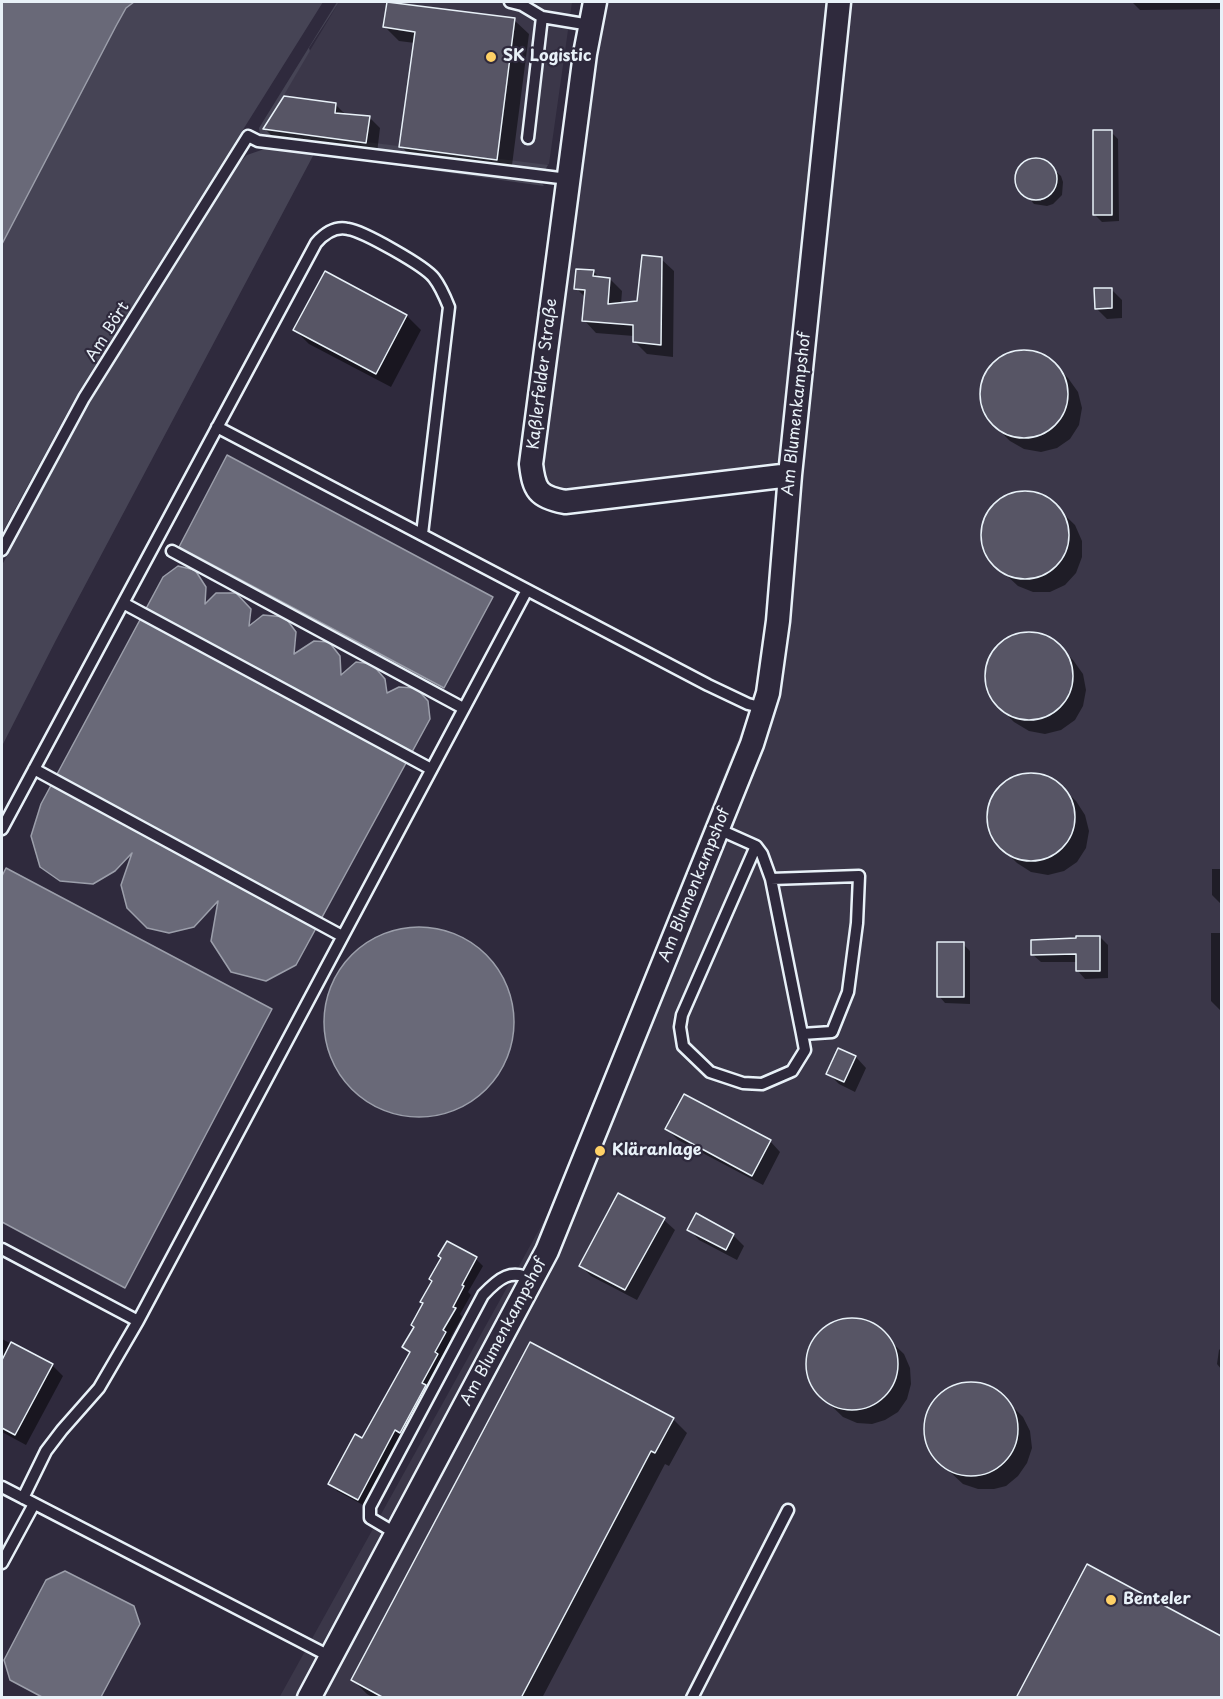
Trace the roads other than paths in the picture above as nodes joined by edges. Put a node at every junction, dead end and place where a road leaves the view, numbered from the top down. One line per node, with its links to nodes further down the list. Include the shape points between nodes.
1 (510, 2): 4 (lane)
2 (595, 2): 5 (street, Kaßlerfelder Straße)
3 (839, 2): 9 (street, Am Blumenkampshof)
4 (542, 17): 5 (lane); 6 (lane)
5 (590, 25): 7 (street, Kaßlerfelder Straße)
6 (528, 138)
7 (568, 179): 9 (street, Kaßlerfelder Straße, via 531,464 533,483 540,493 565,502); 11 (lane, Am Bört, via 258,141 248,136 84,398)
8 (217, 427): 10 (lane); 10 (lane, via 316,243 336,229 359,232 433,276 449,307); 14 (lane)
9 (790, 475): 16 (street, Am Blumenkampshof, via 778,621)
10 (422, 534): 13 (lane)
11 (2, 550)
12 (172, 551): 15 (lane)
13 (526, 590): 15 (lane); 16 (lane, via 708,685)
14 (123, 603): 17 (lane); 18 (lane)
15 (463, 708): 18 (lane)
16 (764, 708): 19 (street, Am Blumenkampshof)
17 (34, 769): 20 (lane); 23 (lane)
18 (431, 769): 23 (lane)
19 (718, 829): 21 (lane); 26 (street, Am Blumenkampshof)
20 (2, 830)
21 (756, 846): 22 (lane); 24 (lane, via 682,1014 683,1046 710,1072 743,1083 762,1084 792,1071 805,1050)
22 (771, 879): 24 (lane); 24 (lane, via 859,876 848,992 832,1032)
23 (342, 936): 27 (lane)
24 (802, 1034)
25 (2, 1249): 27 (lane)
26 (533, 1280): 31 (street, Am Blumenkampshof); 31 (lane, via 520,1273 509,1276 494,1283 483,1295 380,1486 370,1507 370,1518)
27 (138, 1321): 29 (lane, via 99,1388 46,1451)
28 (2, 1487): 29 (lane)
29 (29, 1501): 32 (lane); 33 (lane)
30 (788, 1510): 35 (lane)
31 (397, 1534): 33 (street, Am Blumenkampshof)
32 (2, 1563)
33 (331, 1657): 34 (street, Am Blumenkampshof)
34 (309, 1698)
35 (692, 1698)

